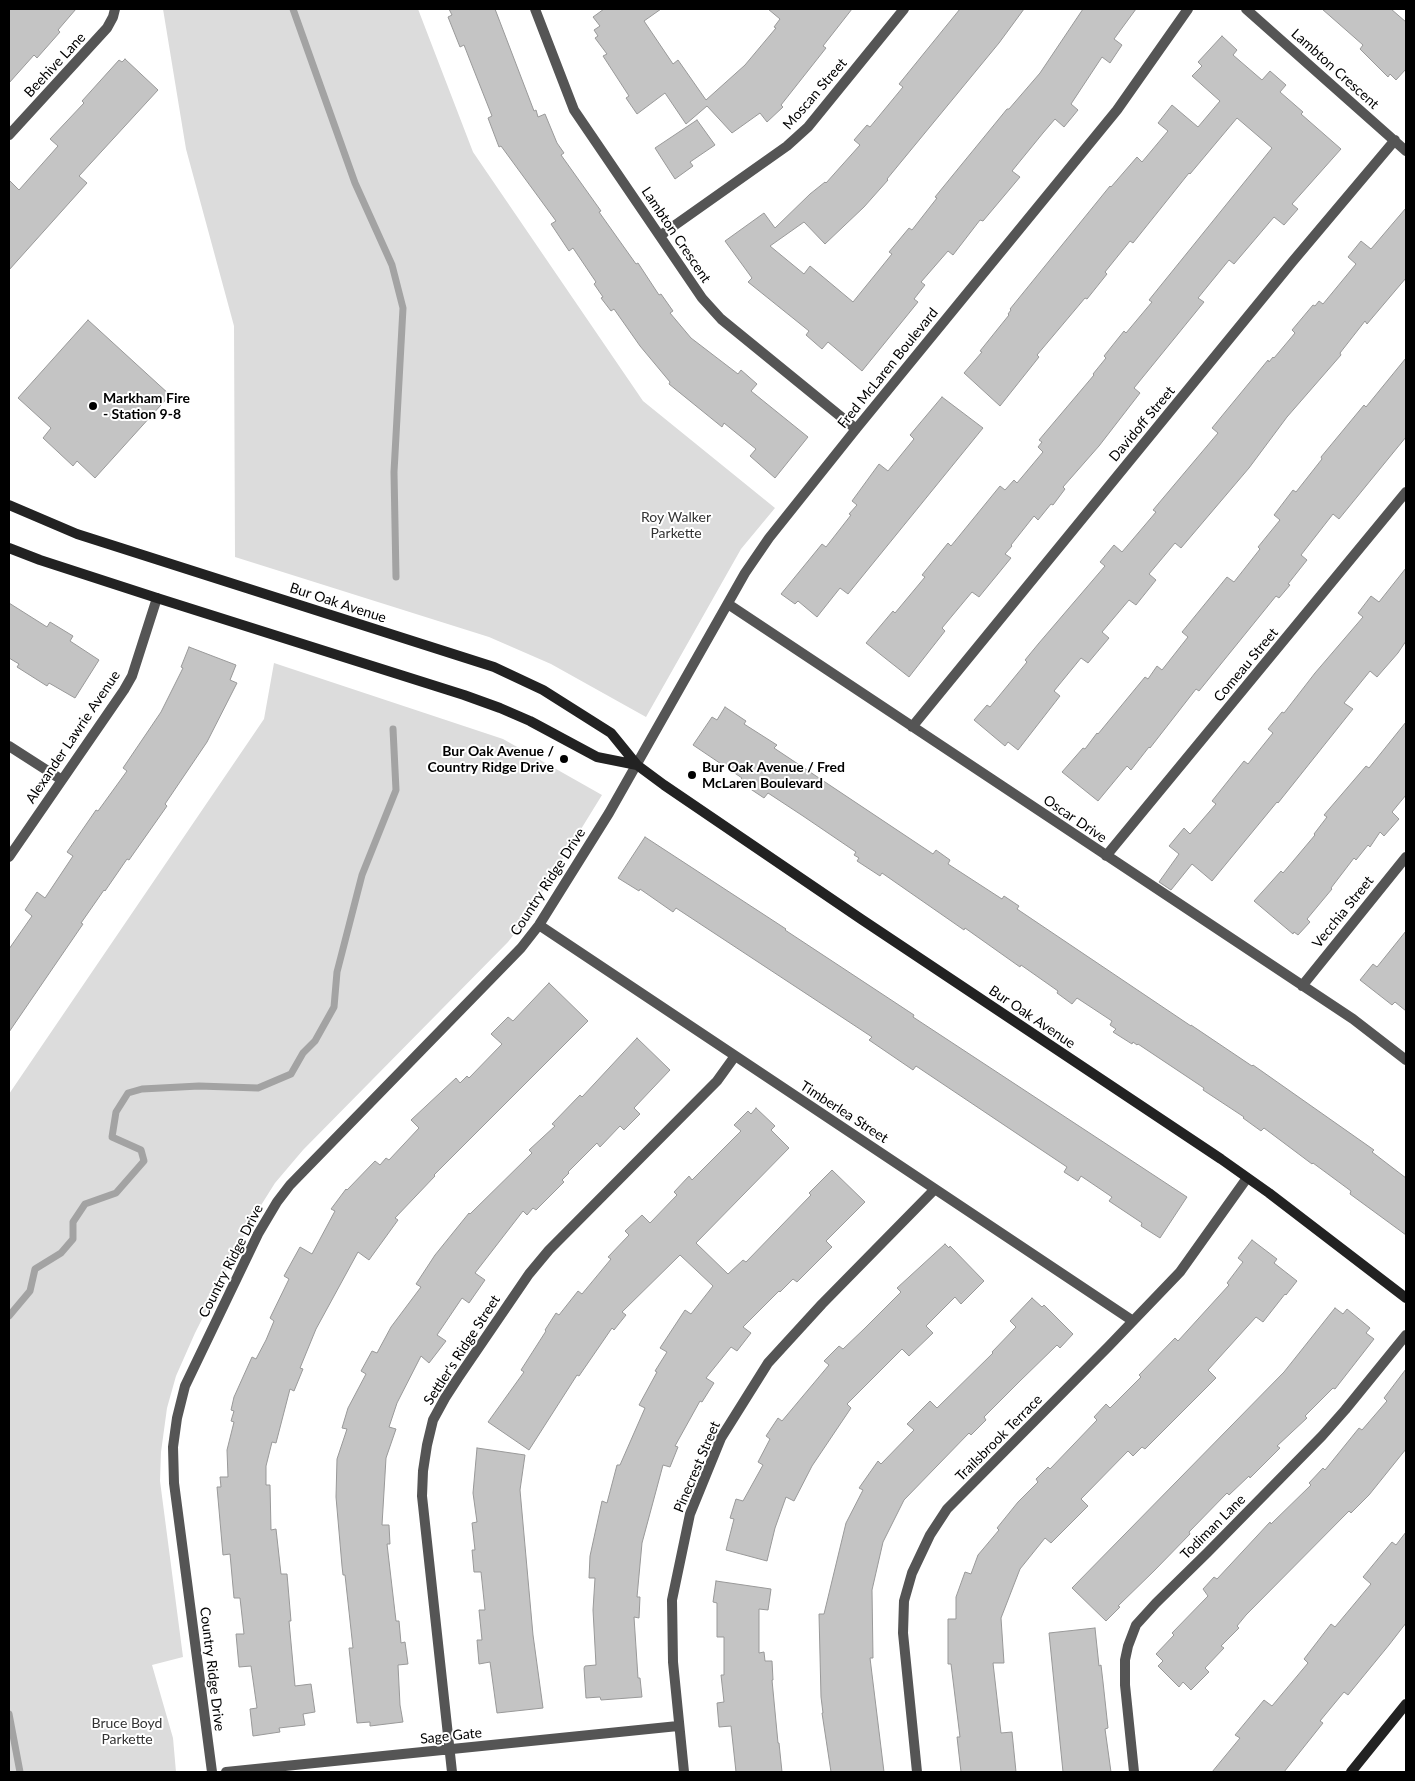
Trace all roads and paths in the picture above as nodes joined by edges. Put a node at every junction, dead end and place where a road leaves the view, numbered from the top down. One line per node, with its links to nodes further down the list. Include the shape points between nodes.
1 (115, 9): 6 (street, Beehive Lane, via 107,28)
2 (535, 9): 9 (street, Lambton Crescent, via 574,110)
3 (903, 9): 9 (street, Moscan Street, via 808,127 787,146)
4 (1188, 9): 10 (street, Fred McLaren Boulevard, via 1117,110)
5 (1246, 9): 7 (street, Lambton Crescent)
6 (9, 135)
7 (1395, 140): 8 (street, Lambton Crescent); 16 (street, Davidoff Street)
8 (1406, 151)
9 (661, 235): 10 (street, Lambton Crescent, via 702,298 721,319)
10 (856, 429): 15 (street, Fred McLaren Boulevard, via 769,538)
11 (1406, 492): 20 (street, Comeau Street)
12 (9, 505): 18 (street, Bur Oak Avenue, via 77,534 494,667 543,690 611,733)
13 (9, 548): 14 (street, Bur Oak Avenue)
14 (157, 598): 18 (street, Bur Oak Avenue, via 482,701 530,721 597,757); 19 (street, Alexander Lawrie Avenue, via 132,676)
15 (728, 604): 16 (street, Oscar Drive); 18 (street, Fred McLaren Boulevard)
16 (912, 726): 20 (street, Oscar Drive)
17 (9, 746): 19 (street)
18 (637, 765): 23 (street, Country Ridge Drive); 27 (street, Bur Oak Avenue)
19 (62, 780): 22 (street, Alexander Lawrie Avenue)
20 (1106, 856): 24 (street, Oscar Drive)
21 (1406, 856): 24 (street, Vecchia Street)
22 (9, 857)
23 (539, 925): 25 (street, Timberlea Street); 35 (street, Country Ridge Drive, via 521,948 290,1185 258,1234 185,1386 173,1447 174,1483)
24 (1302, 986): 26 (street, Oscar Drive, via 1353,1019)
25 (735, 1056): 28 (street, Timberlea Street); 34 (street, Settler's Ridge Street, via 717,1081 529,1274 444,1398 433,1420 422,1496)
26 (1406, 1060)
27 (1247, 1178): 29 (street, Bur Oak Avenue); 30 (street, Trailsbrook Terrace, via 1180,1272)
28 (935, 1188): 30 (street, Timberlea Street); 33 (street, Pinecrest Street, via 768,1364 721,1438 690,1514 672,1600)
29 (1406, 1298)
30 (1133, 1321): 39 (street, Trailsbrook Terrace, via 947,1509 930,1535 912,1573 904,1601 903,1632)
31 (1406, 1335): 40 (street, Todiman Lane, via 1322,1436 1136,1625 1125,1660)
32 (1406, 1704): 41 (street)
33 (678, 1726): 34 (street, Sage Gate); 38 (street, Pinecrest Street)
34 (450, 1750): 36 (street, Sage Gate); 37 (street, Settler's Ridge Street)
35 (212, 1772)
36 (226, 1772)
37 (452, 1772)
38 (684, 1772)
39 (917, 1772)
40 (1134, 1772)
41 (1351, 1772)

